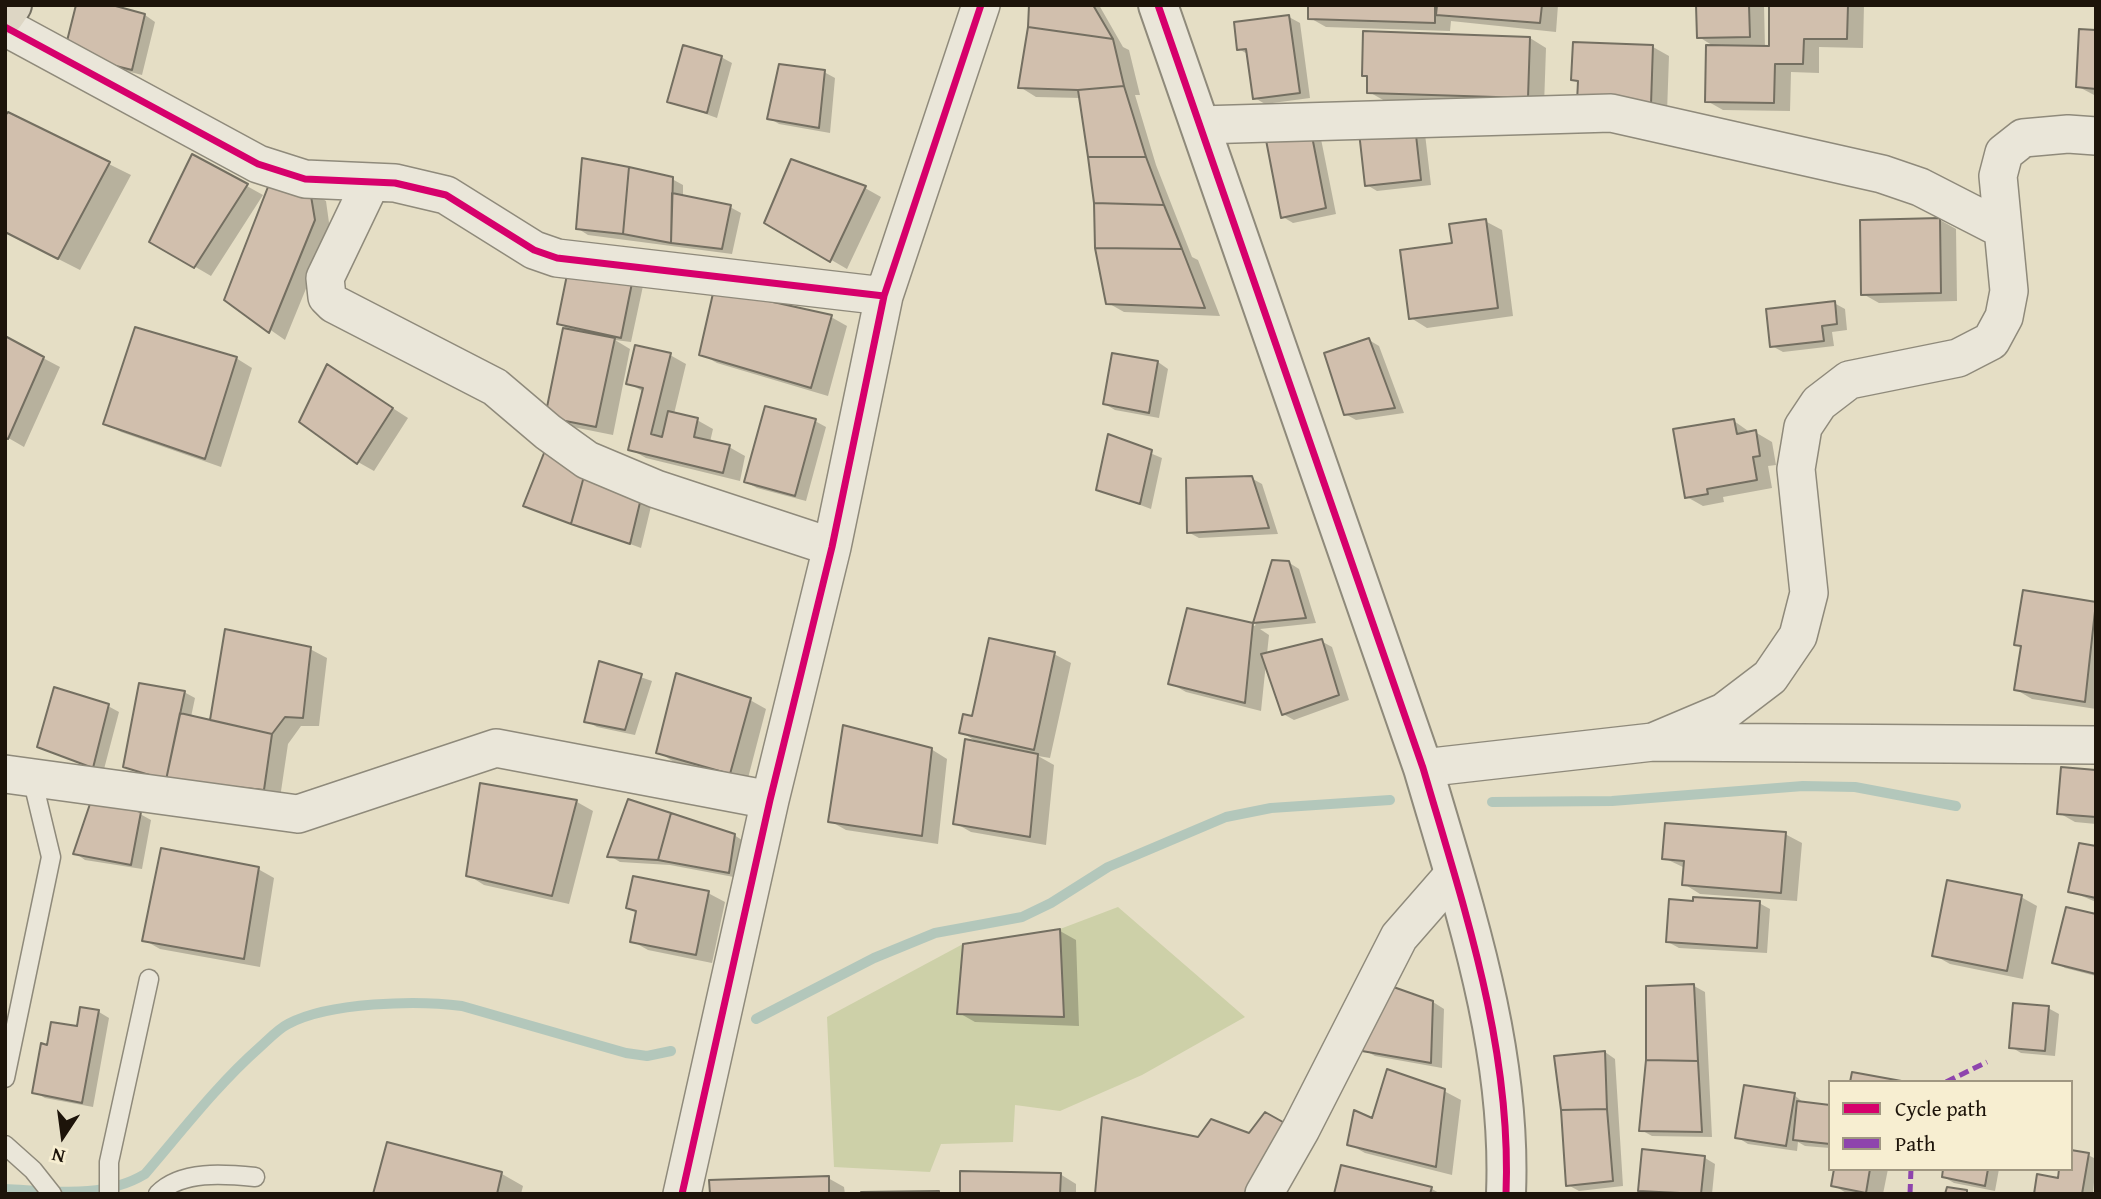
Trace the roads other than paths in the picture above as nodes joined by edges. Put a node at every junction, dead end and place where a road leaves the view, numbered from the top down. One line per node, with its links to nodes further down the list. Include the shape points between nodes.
1 (12, 5): 4 (highway)
2 (981, 5): 10 (street)
3 (1158, 5): 6 (street)
4 (5, 15)
5 (5, 27): 8 (street, via 258,164 305,179)
6 (1200, 125): 9 (street, via 1611,113 1882,174 1920,187); 14 (street)
7 (2096, 136): 9 (street, via 2023,138 2004,153 1998,176)
8 (370, 184): 10 (street, via 421,187 446,195 534,250 557,258); 11 (street, via 325,278 324,288 334,304 495,387 587,460 656,489)
9 (2002, 229): 12 (street, via 2008,291 2004,317 1991,341 1958,358 1849,380 1819,403 1803,428 1796,469 1810,593 1798,636 1770,677 1724,712)
10 (884, 296): 11 (street)
11 (832, 547): 16 (street)
12 (1653, 742): 13 (street); 14 (street)
13 (2096, 745)
14 (1423, 768): 17 (street)
15 (19, 776): 16 (street, via 298,814 496,748); 19 (lane, via 51,857)
16 (770, 800): 25 (street)
17 (1454, 874): 26 (street, via 1399,937); 27 (street, via 1499,1055 1508,1138)
18 (149, 979): 22 (lane)
19 (5, 1078)
20 (5, 1145): 23 (lane)
21 (255, 1177): 24 (lane, via 213,1173 165,1187)
22 (109, 1185)
23 (52, 1194)
24 (158, 1194)
25 (682, 1194)
26 (1264, 1194)
27 (1506, 1194)

